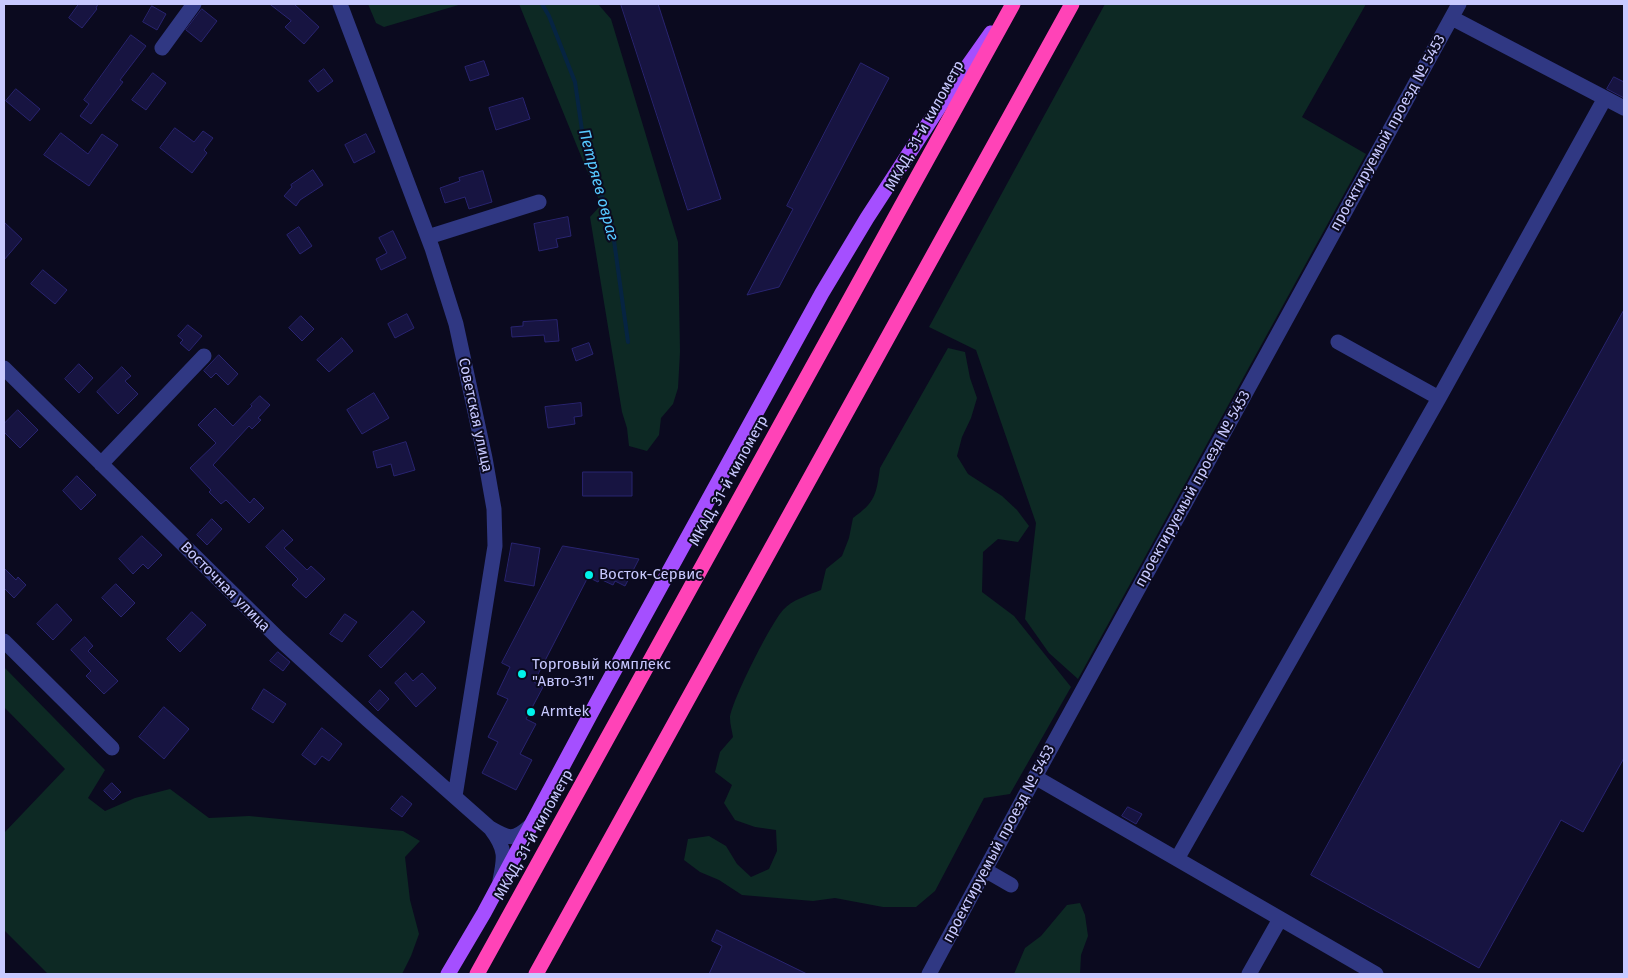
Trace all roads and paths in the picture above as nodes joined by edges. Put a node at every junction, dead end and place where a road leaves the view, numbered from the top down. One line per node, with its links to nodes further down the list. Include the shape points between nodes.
1 (194, 4): 7 (street)
2 (340, 4): 11 (street, Советская улица)
3 (1012, 4): 21 (main road, via 937,109 822,293); 29 (highway, МКАД, 31-й километр)
4 (1072, 4): 30 (highway)
5 (1459, 4): 6 (street, проектируемый проезд № 5453)
6 (1452, 18): 8 (street); 19 (street, проектируемый проезд № 5453)
7 (162, 48)
8 (1604, 98): 9 (street); 15 (street)
9 (1624, 108)
10 (539, 202): 11 (street)
11 (428, 237): 20 (street, Советская улица, via 456,324 494,509 495,546)
12 (1338, 342): 15 (street)
13 (204, 356): 16 (street)
14 (4, 368): 16 (street, Восточная улица)
15 (1439, 398): 23 (street)
16 (101, 464): 20 (street, Восточная улица, via 278,639)
17 (4, 640): 18 (street)
18 (112, 748)
19 (1035, 777): 23 (street); 24 (street, проектируемый проезд № 5453)
20 (455, 796): 22 (street)
21 (530, 826): 22 (street, via 512,838); 25 (main road)
22 (490, 828): 25 (street, via 503,852)
23 (1177, 859): 27 (street)
24 (985, 870): 26 (street); 31 (street, проектируемый проезд № 5453)
25 (500, 883): 28 (main road)
26 (1011, 885)
27 (1280, 919): 32 (street); 33 (street)
28 (448, 974)
29 (477, 974)
30 (536, 974)
31 (929, 974)
32 (1249, 974)
33 (1376, 974)

